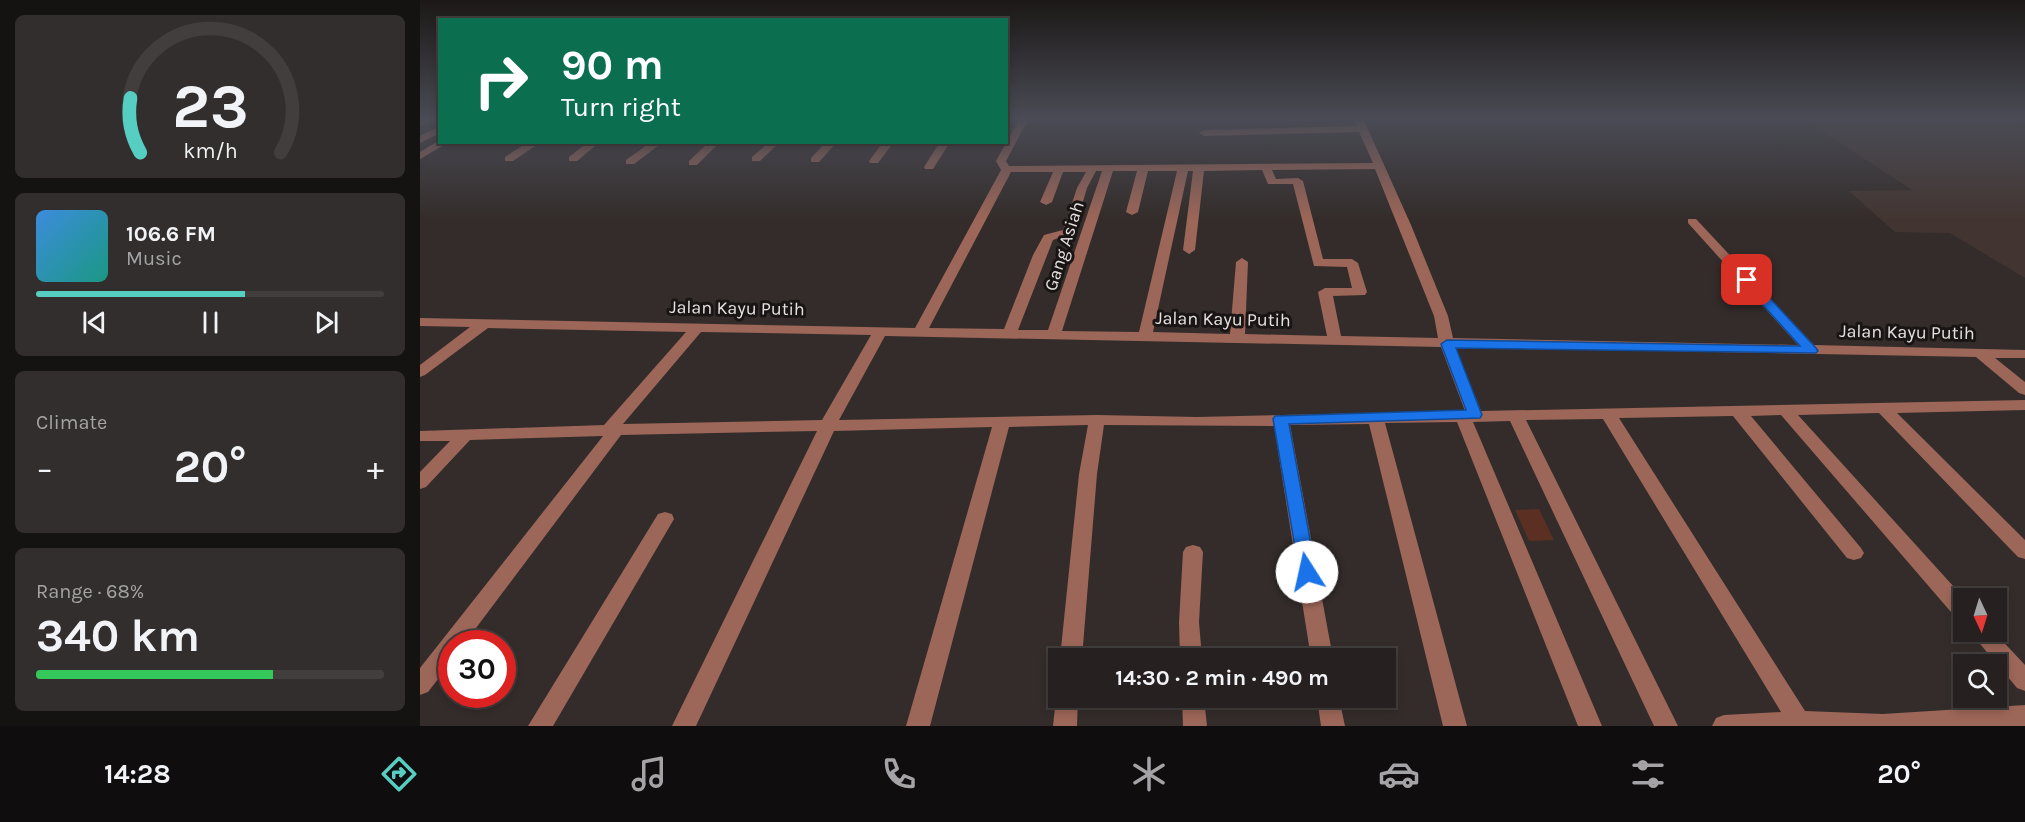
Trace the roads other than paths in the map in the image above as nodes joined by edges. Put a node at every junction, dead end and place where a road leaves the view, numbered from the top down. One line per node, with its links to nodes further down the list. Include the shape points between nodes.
1 (520, 152): 11 (street)
2 (582, 152): 12 (street)
3 (644, 152): 16 (street)
4 (705, 152): 17 (street)
5 (764, 152): 13 (street)
6 (823, 152): 14 (street)
7 (881, 152): 15 (street)
8 (938, 152): 18 (street)
9 (1006, 152): 28 (street, via 1001,161)
10 (1372, 152): 19 (street)
11 (509, 159)
12 (573, 159)
13 (756, 159)
14 (815, 160)
15 (874, 161)
16 (630, 162)
17 (693, 163)
18 (929, 166)
19 (1378, 166): 21 (street); 47 (street, via 1441,315)
20 (1244, 167): 21 (street); 26 (street); 29 (street)
21 (1266, 167): 46 (street, via 1272,182 1298,181 1318,263 1352,263 1360,292 1325,292)
22 (1059, 168): 23 (street); 28 (street); 30 (street)
23 (1093, 168): 24 (street); 42 (street, via 1068,232 1048,238 1039,255)
24 (1143, 168): 25 (street); 31 (street)
25 (1183, 168): 26 (street); 33 (street)
26 (1199, 168): 34 (street)
27 (1108, 169): 43 (street, Gang Asiah)
28 (1007, 170): 41 (street)
29 (1246, 183)
30 (1046, 202)
31 (1132, 212)
32 (1692, 221): 48 (street)
33 (1169, 226): 34 (street); 44 (street)
34 (1191, 227): 35 (street)
35 (1190, 250)
36 (1242, 262): 45 (street)
37 (420, 322): 38 (street, Jalan Kayu Putih)
38 (485, 323): 39 (street, Jalan Kayu Putih); 51 (street)
39 (698, 327): 40 (street, Jalan Kayu Putih); 65 (street)
40 (881, 330): 41 (street, Jalan Kayu Putih); 64 (street)
41 (920, 331): 42 (street, Jalan Kayu Putih)
42 (1010, 333): 43 (street, Jalan Kayu Putih)
43 (1054, 334): 44 (street, Jalan Kayu Putih)
44 (1145, 337): 45 (street, Jalan Kayu Putih)
45 (1237, 340): 46 (street, Jalan Kayu Putih)
46 (1335, 342): 47 (street, Jalan Kayu Putih)
47 (1447, 344): 48 (street, Jalan Kayu Putih); 59 (street)
48 (1812, 351): 49 (street, Jalan Kayu Putih)
49 (1980, 353): 50 (street, Jalan Kayu Putih); 52 (street)
50 (2025, 354)
51 (420, 372)
52 (2025, 390)
53 (2025, 405): 54 (street)
54 (1883, 408): 55 (street); 71 (street)
55 (1785, 410): 56 (street); 73 (street)
56 (1738, 411): 57 (street); 72 (street)
57 (1607, 412): 58 (street); 84 (street)
58 (1515, 414): 59 (street); 94 (street)
59 (1468, 415): 60 (street); 93 (street)
60 (1375, 417): 61 (street); 92 (street)
61 (1281, 419): 62 (street); 77 (street)
62 (1097, 420): 63 (street); 75 (street, via 1088,474)
63 (1002, 422): 64 (street); 88 (street)
64 (828, 425): 65 (street); 87 (street)
65 (612, 430): 67 (street); 79 (street)
66 (420, 436): 67 (street)
67 (464, 436): 68 (street)
68 (420, 483)
69 (665, 519): 86 (street)
70 (1193, 552): 76 (street)
71 (2025, 552)
72 (1854, 553)
73 (1953, 600)
74 (1989, 642): 78 (street)
75 (1072, 648)
76 (1190, 648)
77 (1320, 648)
78 (2025, 681)
79 (420, 685)
80 (1066, 708): 89 (street)
81 (1194, 708): 90 (street)
82 (1330, 708): 91 (street)
83 (2025, 716): 85 (street)
84 (1799, 721): 85 (street); 95 (street)
85 (1883, 725)
86 (540, 726)
87 (684, 726)
88 (918, 726)
89 (1065, 726)
90 (1195, 726)
91 (1333, 726)
92 (1455, 726)
93 (1590, 726)
94 (1666, 726)
95 (1724, 726)

